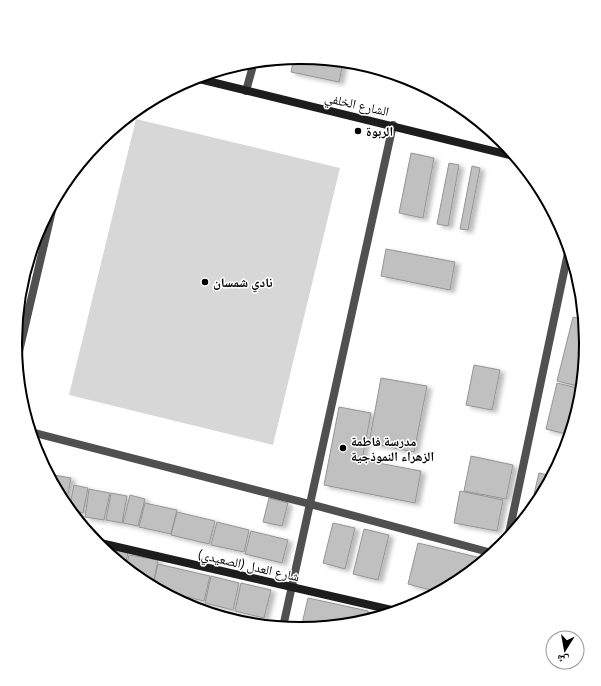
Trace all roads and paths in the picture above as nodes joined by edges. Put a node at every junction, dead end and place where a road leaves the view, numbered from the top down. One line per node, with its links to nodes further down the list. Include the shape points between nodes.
1 (252, 69): 3 (street)
2 (206, 81): 3 (street, الشارع الخلفي)
3 (246, 91): 4 (street, الشارع الخلفي)
4 (393, 125): 5 (street, الشارع الخلفي); 13 (street)
5 (505, 154)
6 (48, 226): 7 (street)
7 (45, 238): 10 (street)
8 (566, 258): 14 (street)
9 (24, 314): 10 (street)
10 (27, 315): 11 (street)
11 (22, 336)
12 (37, 434): 13 (street)
13 (310, 504): 16 (street); 17 (street)
14 (510, 527)
15 (110, 545): 17 (street, شارع العدل (الصعيدي))
16 (485, 551)
17 (292, 587): 18 (street, شارع العدل (الصعيدي)); 19 (street)
18 (385, 608)
19 (284, 621)

